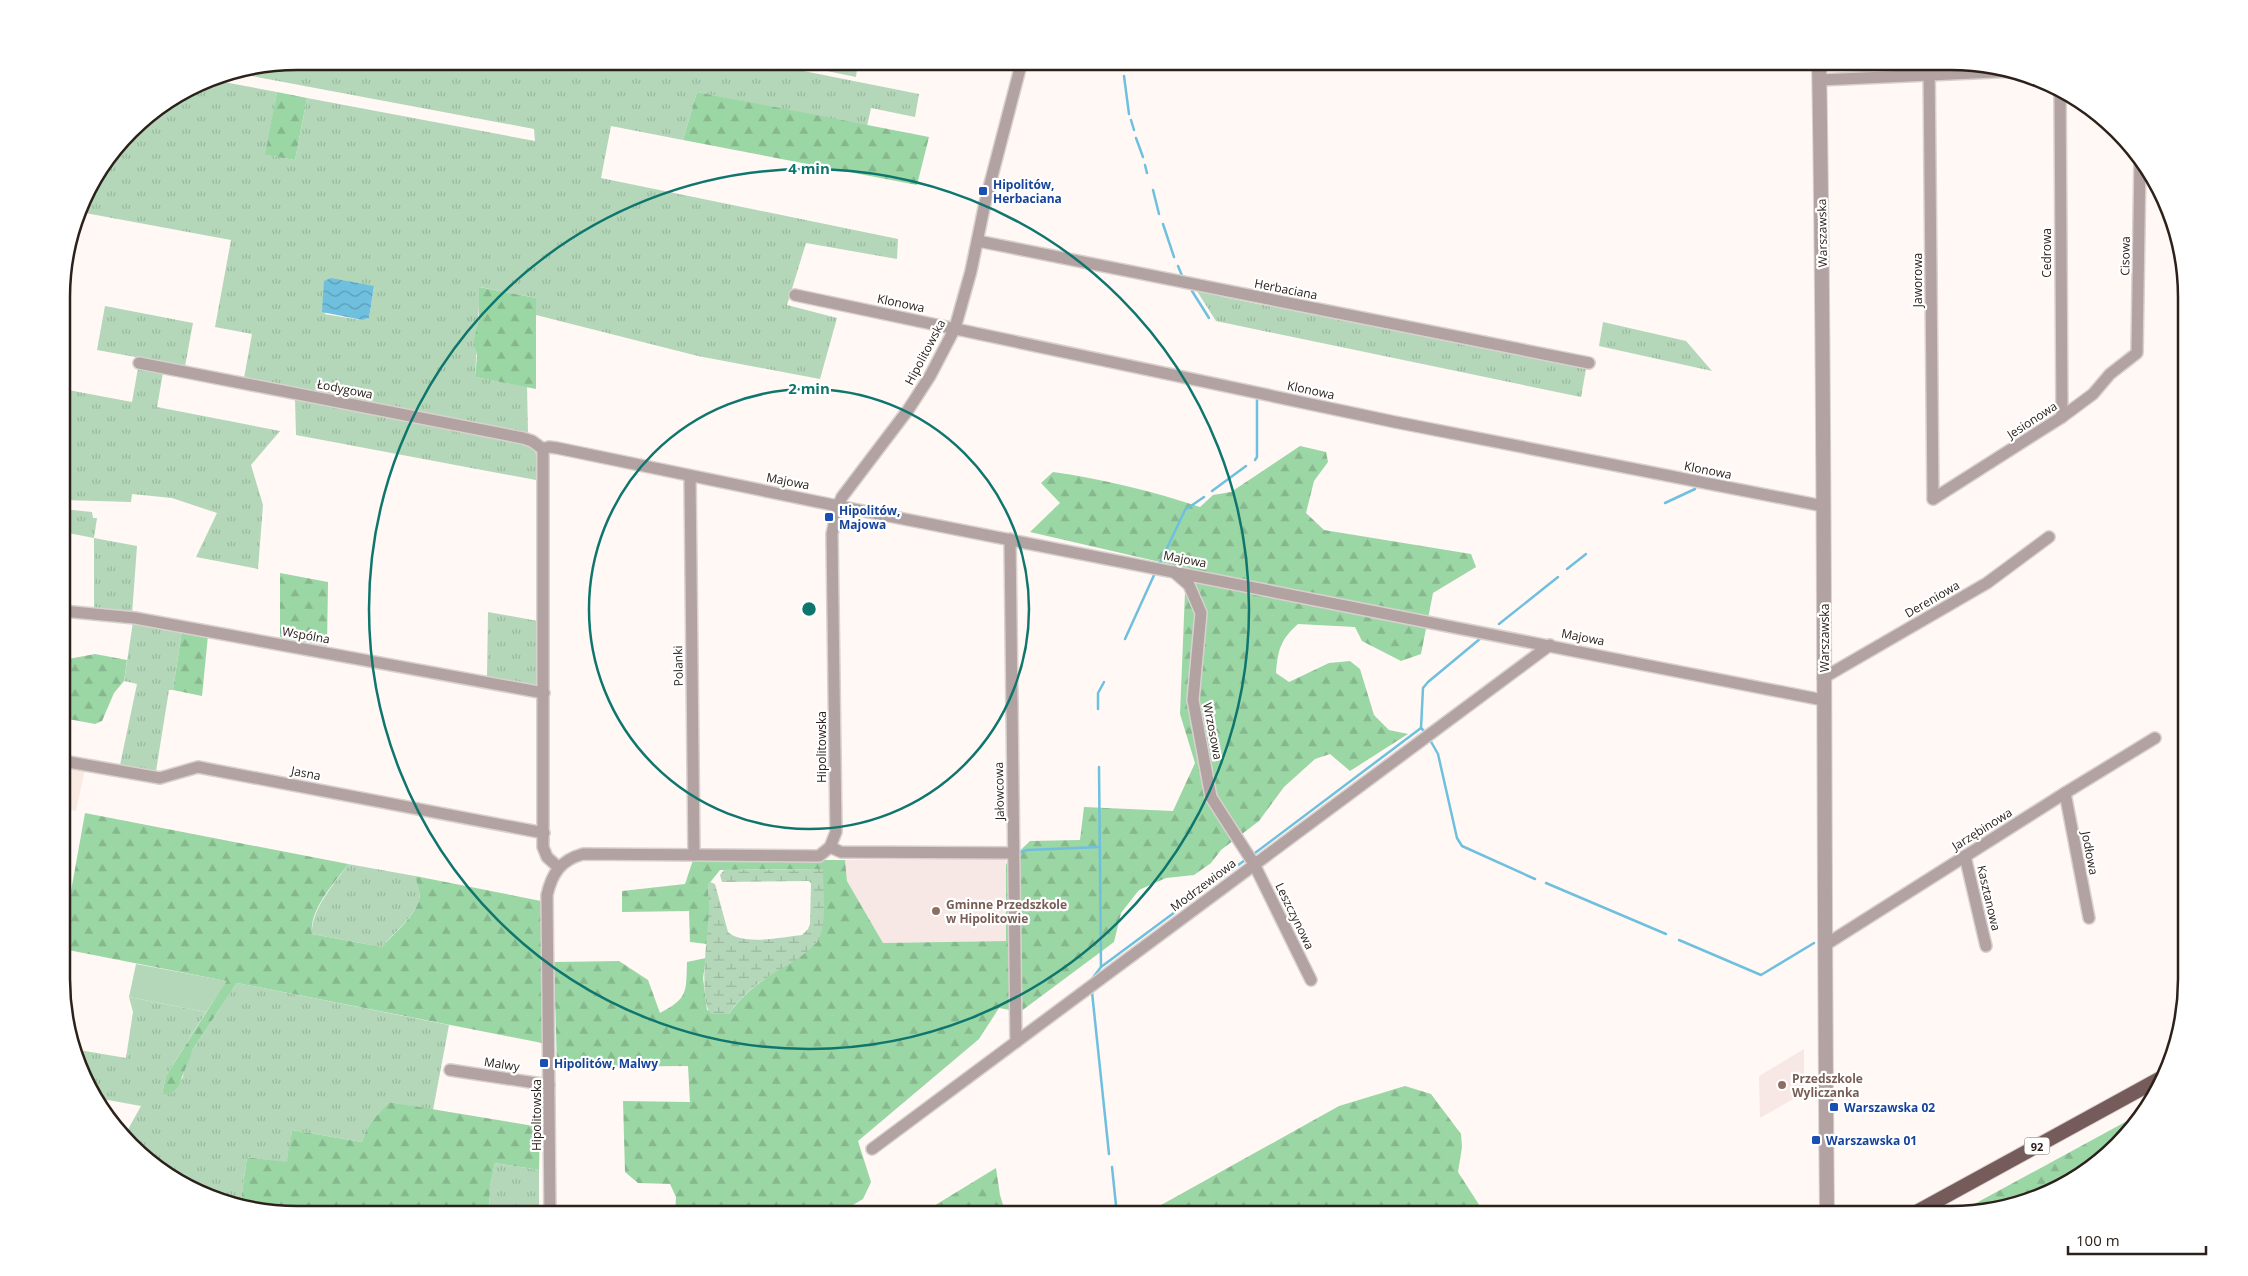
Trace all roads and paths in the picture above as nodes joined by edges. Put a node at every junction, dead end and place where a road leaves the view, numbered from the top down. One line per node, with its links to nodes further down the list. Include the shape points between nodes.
1 (1020, 70): 9 (street, Hipolitowska)
2 (1819, 70): 6 (street, Warszawska)
3 (1929, 70): 5 (street, Jaworowa)
4 (1981, 72): 5 (street)
5 (1929, 74): 6 (street); 18 (street, Jaworowa)
6 (1820, 80): 20 (street, Warszawska)
7 (2060, 98): 15 (street, Cedrowa)
8 (2140, 171): 12 (street, Cisowa)
9 (978, 241): 11 (street, Hipolitowska); 14 (street, Herbaciana)
10 (795, 295): 11 (street, Klonowa)
11 (955, 328): 19 (street, Hipolitowska, via 926,383); 20 (street, Klonowa, via 1395,422)
12 (2137, 353): 15 (street, Jesionowa, via 2110,374 2093,394)
13 (139, 364): 16 (street, Łodygowa, via 523,438)
14 (1589, 364)
15 (2062, 417): 18 (street, Jesionowa)
16 (543, 449): 17 (street, Majowa, via 557,448); 27 (street)
17 (690, 476): 19 (street, Majowa); 35 (street, Polanki)
18 (1933, 499)
19 (838, 506): 22 (street, Majowa); 33 (street, Hipolitowska, via 832,534 836,832)
20 (1823, 506): 26 (street, Warszawska)
21 (2050, 537): 26 (street, Dereniowa, via 1988,583)
22 (1010, 539): 23 (street, Majowa); 34 (street, Jałowcowa)
23 (1172, 570): 25 (street, Majowa); 37 (street, Wrzosowa, via 1189,585 1201,613 1193,700 1211,797)
24 (70, 612): 27 (street, Wspólna, via 135,618)
25 (1550, 645): 28 (street, Majowa); 37 (street, Modrzewiowa)
26 (1824, 678): 28 (street, Warszawska)
27 (544, 693): 32 (street)
28 (1823, 700): 40 (street, Warszawska)
29 (2155, 738): 31 (street, Jarzębinowa)
30 (70, 762): 32 (street, Jasna, via 160,778 198,767)
31 (2065, 793): 36 (street, Jarzębinowa); 39 (street, Jodłowa)
32 (544, 833): 38 (street, via 543,851)
33 (830, 847): 34 (street, via 840,852); 35 (street, via 819,856)
34 (1013, 853): 43 (street, Jałowcowa)
35 (694, 855): 38 (street, via 583,854)
36 (1965, 856): 40 (street, Jarzębinowa); 41 (street, Kasztanowa)
37 (1254, 864): 42 (street, Leszczynowa); 43 (street, Modrzewiowa)
38 (558, 867): 46 (street, Hipolitowska, via 547,895)
39 (2089, 918)
40 (1825, 945): 49 (street, Warszawska)
41 (1986, 946)
42 (1311, 980)
43 (1016, 1042): 47 (street, Modrzewiowa)
44 (450, 1070): 46 (street, Malwy)
45 (2153, 1082): 50 (main road, 92)
46 (549, 1086): 48 (street, Hipolitowska)
47 (872, 1149)
48 (550, 1206)
49 (1827, 1206)
50 (1928, 1206)

